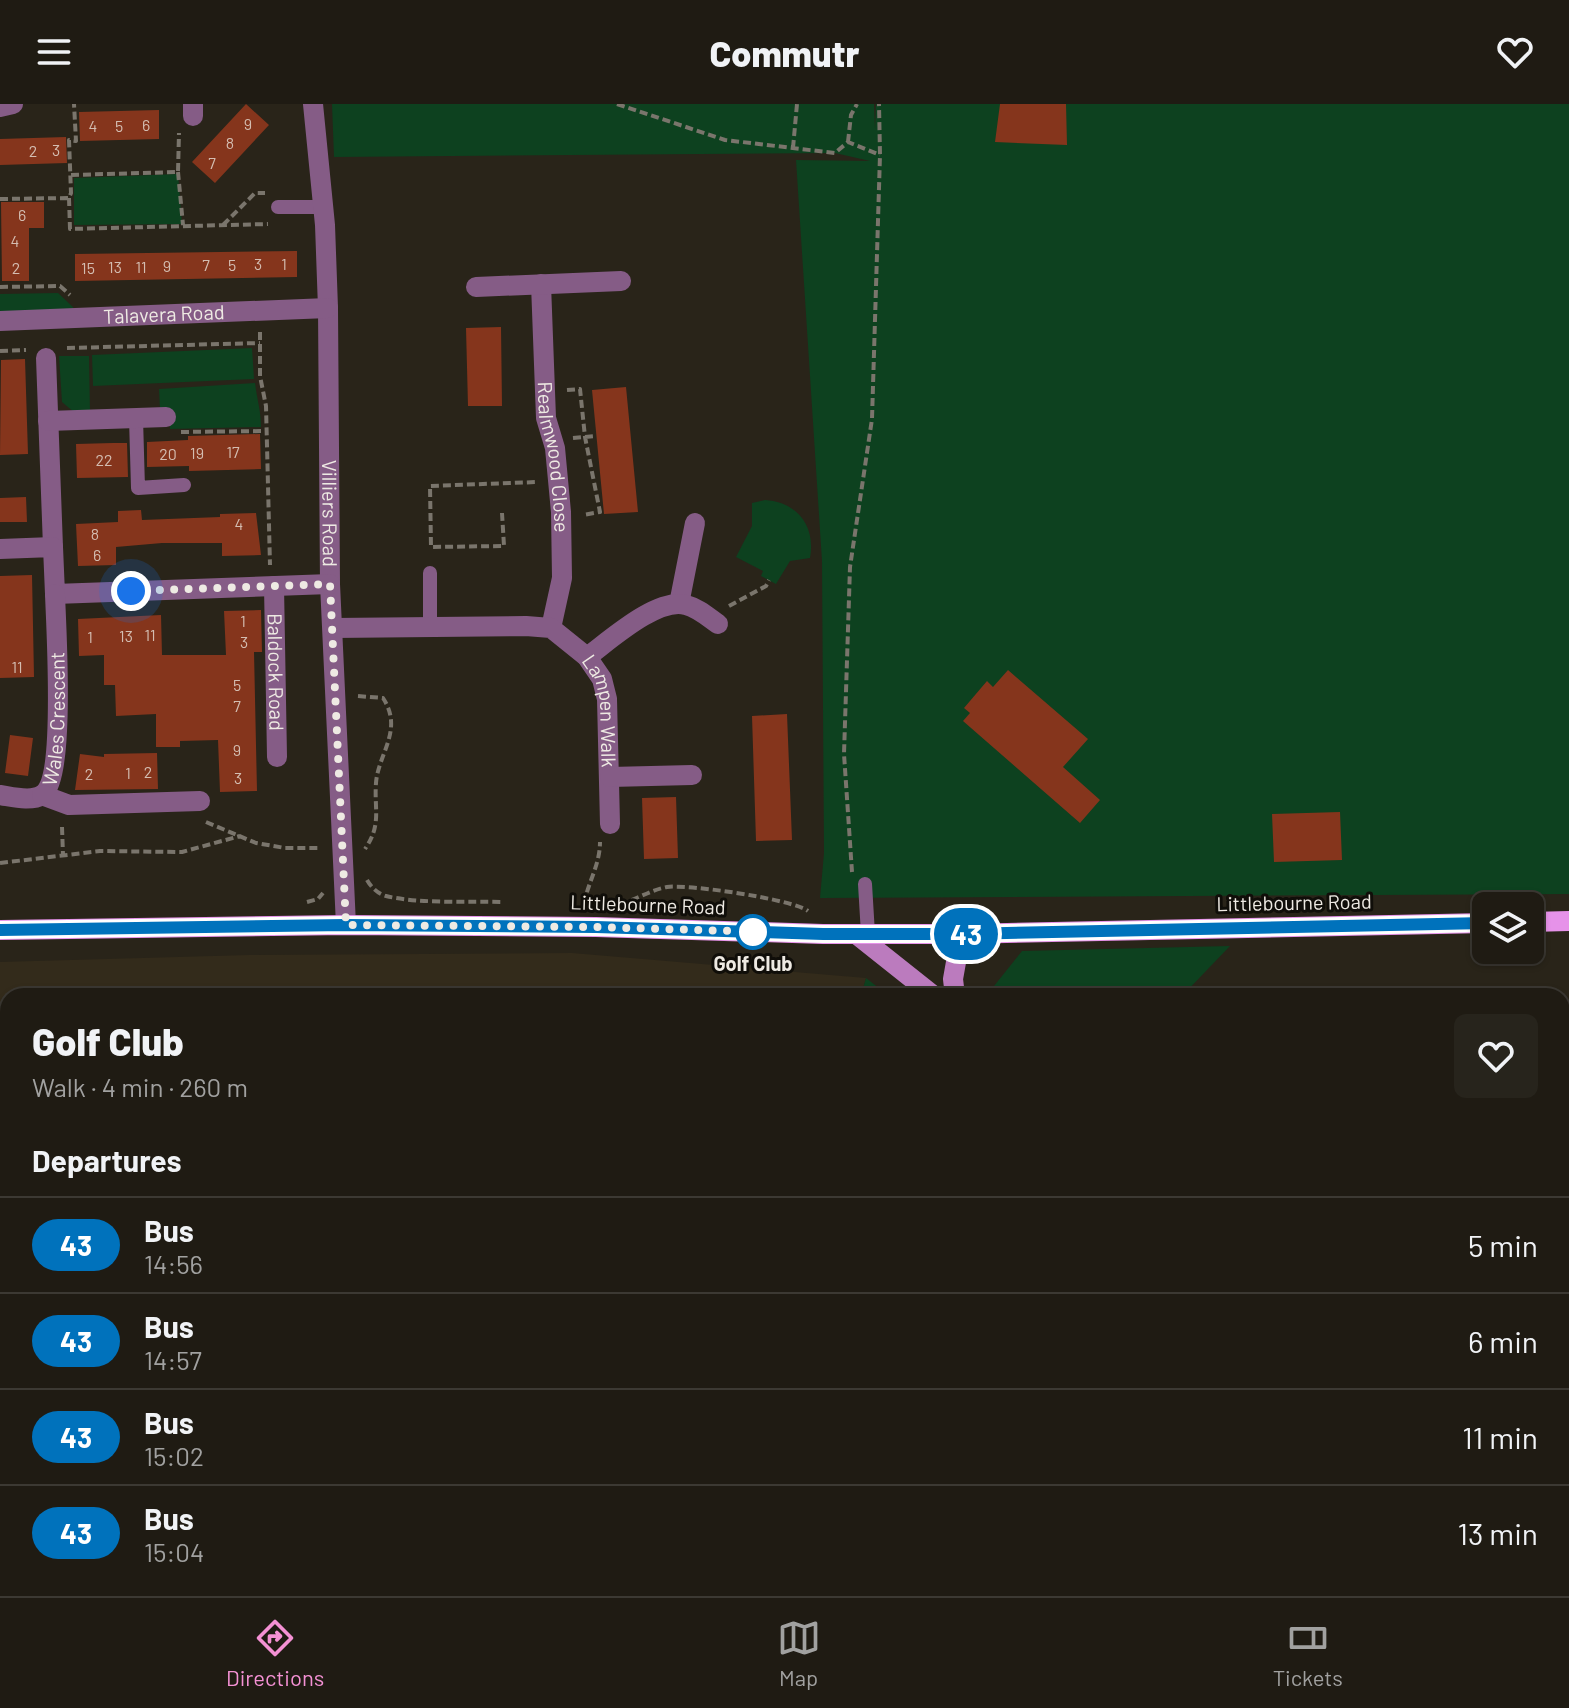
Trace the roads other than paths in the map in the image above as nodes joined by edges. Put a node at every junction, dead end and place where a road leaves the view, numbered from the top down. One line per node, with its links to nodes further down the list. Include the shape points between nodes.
1 (13, 104): 3 (street)
2 (313, 104): 5 (street, Villiers Road)
3 (0, 107)
4 (278, 207): 5 (lane)
5 (323, 207): 9 (street, Villiers Road)
6 (621, 281): 7 (street)
7 (541, 284): 8 (street); 27 (street, Realmwood Close, via 546,418 560,480 562,578)
8 (476, 287)
9 (328, 308): 10 (street, Talavera Road); 20 (street, Villiers Road)
10 (0, 321)
11 (46, 352): 14 (street)
12 (164, 417): 13 (street)
13 (136, 418): 14 (street); 15 (lane, via 138,488)
14 (48, 421): 17 (street)
15 (184, 485)
16 (695, 523): 23 (street)
17 (53, 547): 18 (street); 22 (street)
18 (0, 549)
19 (430, 573): 25 (lane)
20 (330, 584): 21 (street, Baldock Road); 26 (street, Villiers Road)
21 (274, 586): 22 (street, Baldock Road); 29 (street, Baldock Road)
22 (55, 594): 33 (street, Wales Crescent, via 58,701 52,783)
23 (679, 604): 24 (street); 28 (street, Lampen Walk, via 645,615)
24 (716, 623)
25 (430, 627): 26 (street); 27 (street)
26 (333, 628): 40 (street, Villiers Road, via 352,853)
27 (551, 628): 28 (street)
28 (587, 657): 31 (street, Lampen Walk, via 602,679 607,699)
29 (277, 757)
30 (692, 775): 31 (street, Lampen Walk)
31 (610, 777): 35 (street, Lampen Walk)
32 (0, 795): 33 (street, Wales Crescent)
33 (42, 795): 34 (street, via 69,805)
34 (202, 811)
35 (610, 824)
36 (865, 884): 42 (lane)
37 (1569, 921): 38 (main road)
38 (1544, 922)
39 (1472, 923): 43 (main road, Littlebourne Road)
40 (346, 925): 41 (main road, Littlebourne Road); 42 (main road, Littlebourne Road)
41 (0, 930)
42 (862, 934): 43 (main road, Littlebourne Road); 44 (street)
43 (961, 934): 45 (street)
44 (925, 988)
45 (954, 988)

